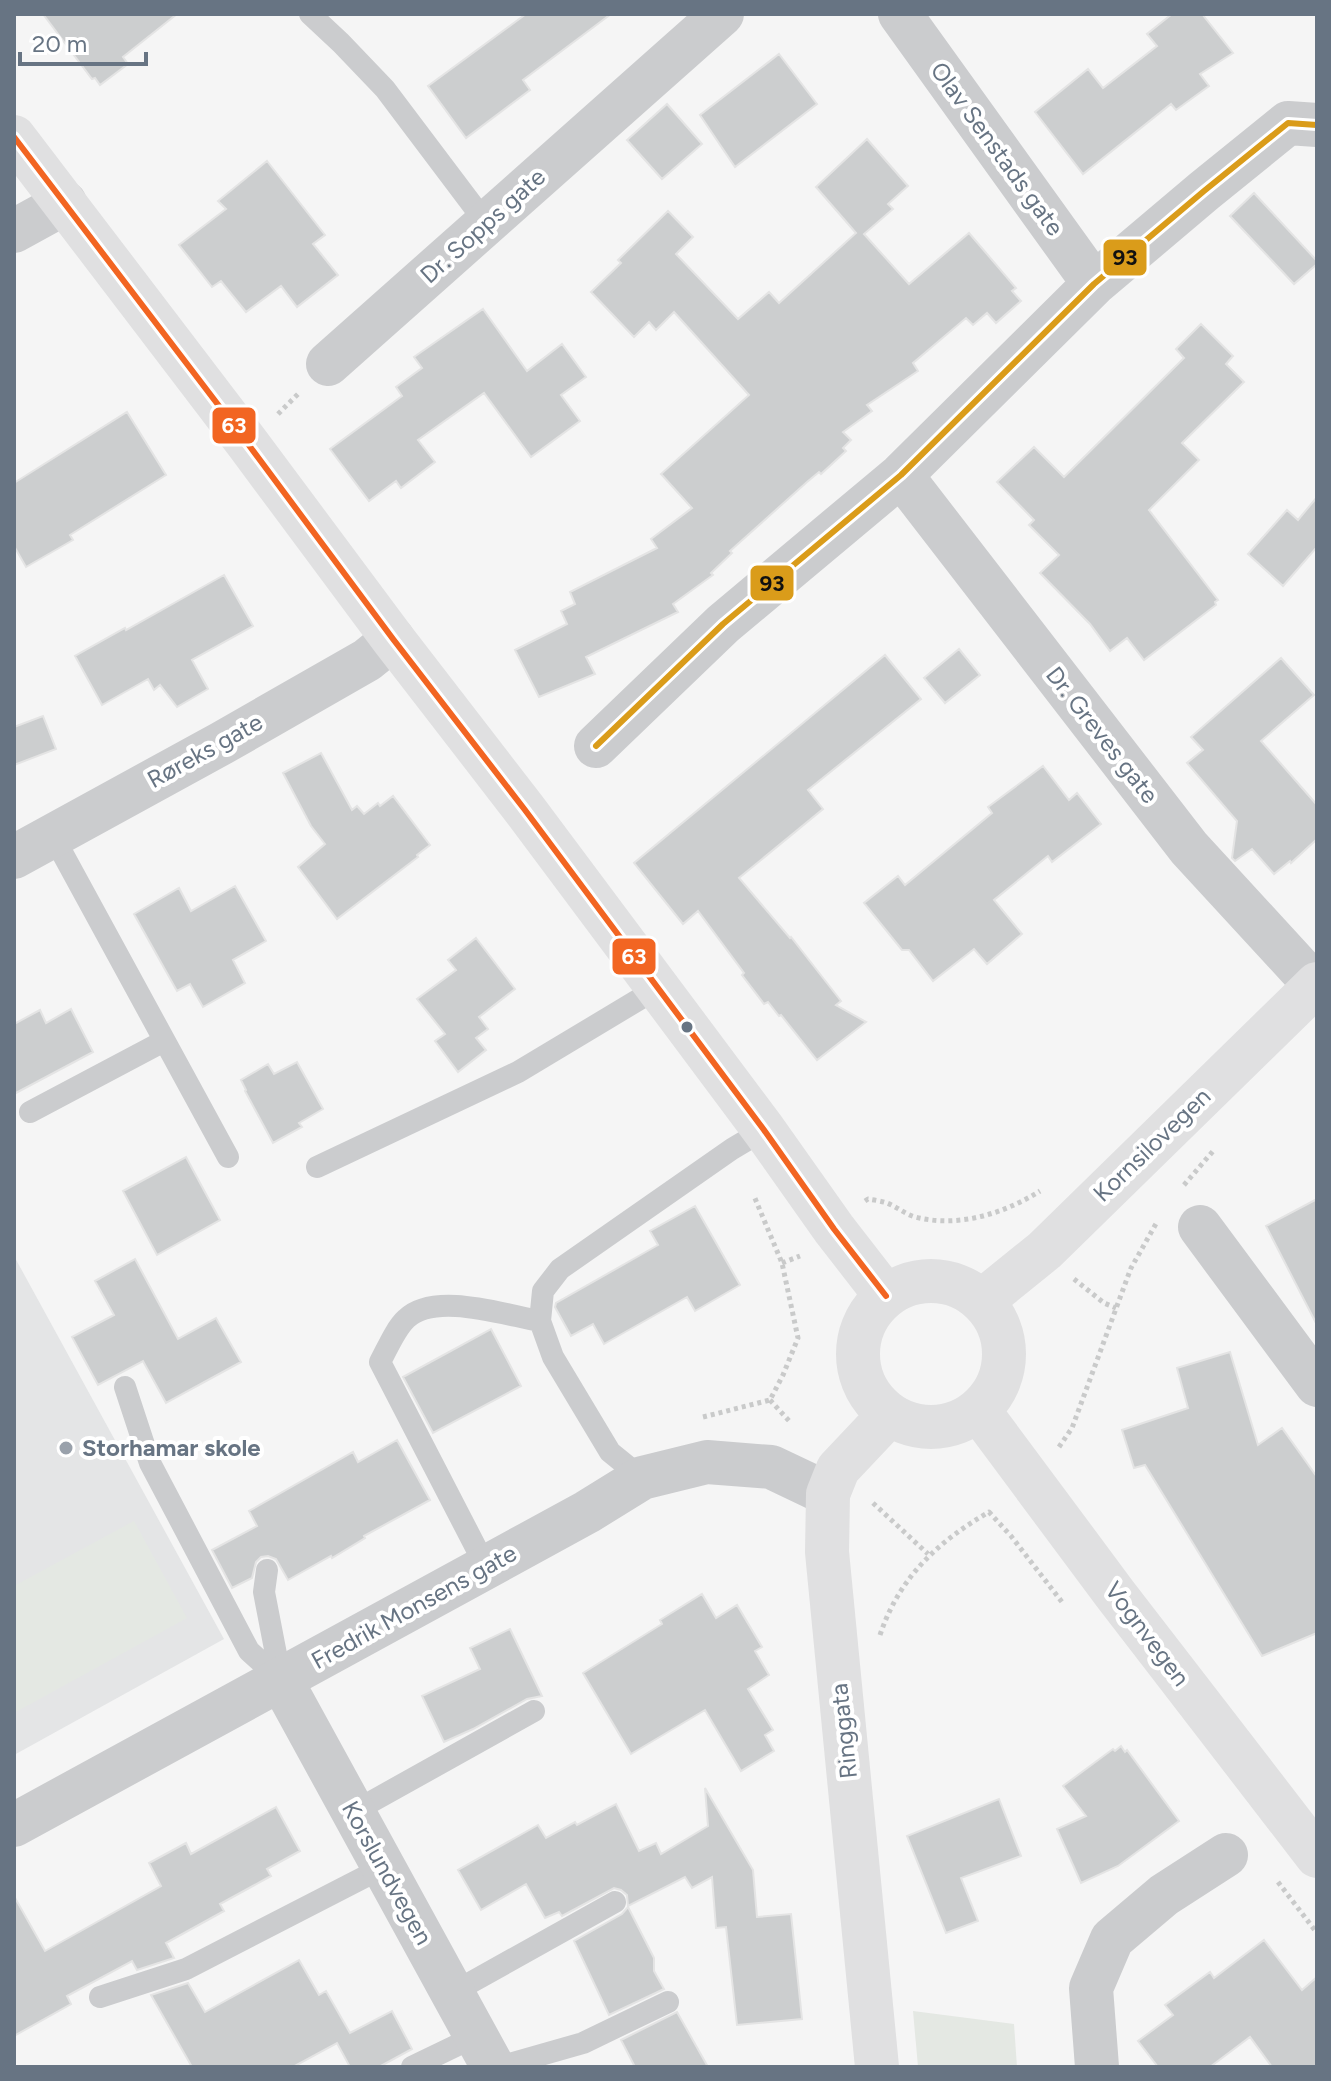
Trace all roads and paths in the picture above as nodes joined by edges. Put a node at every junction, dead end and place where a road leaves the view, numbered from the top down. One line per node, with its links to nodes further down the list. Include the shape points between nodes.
1 (310, 14): 7 (lane, via 385,89)
2 (722, 14): 7 (street, Dr. Sopps gate)
3 (900, 14): 9 (street, Olav Senstads gate)
4 (1317, 125): 9 (street, via 1288,123)
5 (14, 137): 6 (main road)
6 (65, 203): 8 (street); 11 (main road)
7 (486, 223): 10 (street, Dr. Sopps gate)
8 (14, 231)
9 (1094, 284): 12 (street)
10 (328, 364): 11 (path)
11 (248, 444): 13 (main road)
12 (901, 475): 14 (street, via 723,624); 17 (street, Dr. Greves gate, via 1189,848)
13 (393, 639): 15 (street, Røreks gate, via 367,660); 18 (main road)
14 (596, 746)
15 (53, 836): 16 (street, Røreks gate); 19 (lane)
16 (14, 857)
17 (1316, 984): 31 (main road, Kornsilovegen, via 1045,1250)
18 (658, 988): 21 (main road); 23 (lane, via 518,1072)
19 (164, 1041): 20 (lane); 22 (lane)
20 (30, 1112)
21 (764, 1130): 30 (main road); 33 (lane, via 560,1269 543,1291)
22 (228, 1157)
23 (317, 1167)
24 (1047, 1186): 25 (path, via 1010,1208 957,1222 911,1216 868,1199)
25 (861, 1204)
26 (1200, 1227): 34 (street)
27 (800, 1256): 28 (path)
28 (782, 1263)
29 (1073, 1278): 32 (path)
30 (886, 1296): 31 (main road, via 908,1284 929,1281 966,1289); 38 (main road, via 866,1318 857,1361 866,1391)
31 (982, 1301): 37 (main road, via 996,1319 1005,1353 998,1385)
32 (1116, 1308)
33 (540, 1321): 40 (lane, via 553,1357 610,1452); 44 (lane, via 451,1304 425,1307 406,1319 380,1362)
34 (1317, 1385)
35 (125, 1387): 48 (lane, via 150,1463 249,1651)
36 (770, 1400): 39 (path)
37 (979, 1411): 38 (main road, via 953,1425 921,1428); 53 (main road, Vognvegen)
38 (888, 1416): 41 (main road, Ringgata, via 838,1469)
39 (791, 1423)
40 (642, 1478): 41 (street, Fredrik Monsens gate, via 707,1462 771,1467); 44 (street, Fredrik Monsens gate)
41 (828, 1494): 63 (main road, Ringgata, via 827,1552)
42 (873, 1503): 43 (path)
43 (928, 1554): 46 (path, via 989,1512); 47 (path, via 900,1590)
44 (486, 1567): 48 (street, Fredrik Monsens gate)
45 (267, 1570): 48 (lane, via 264,1592)
46 (1068, 1609)
47 (878, 1641)
48 (281, 1680): 50 (street, Korslundvegen); 51 (street, Fredrik Monsens gate)
49 (534, 1711): 50 (lane)
50 (353, 1812): 54 (street, Korslundvegen)
51 (14, 1825)
52 (1226, 1855): 64 (street, via 1164,1895 1112,1939 1091,1988)
53 (1317, 1856)
54 (384, 1867): 58 (street, Korslundvegen); 59 (lane, via 186,1969)
55 (1273, 1876): 57 (path)
56 (615, 1902): 58 (lane)
57 (1317, 1933)
58 (452, 1993): 61 (street, Korslundvegen)
59 (100, 1997)
60 (668, 2002): 61 (lane, via 583,2043)
61 (489, 2057): 62 (lane)
62 (412, 2067)
63 (877, 2067)
64 (1097, 2067)

